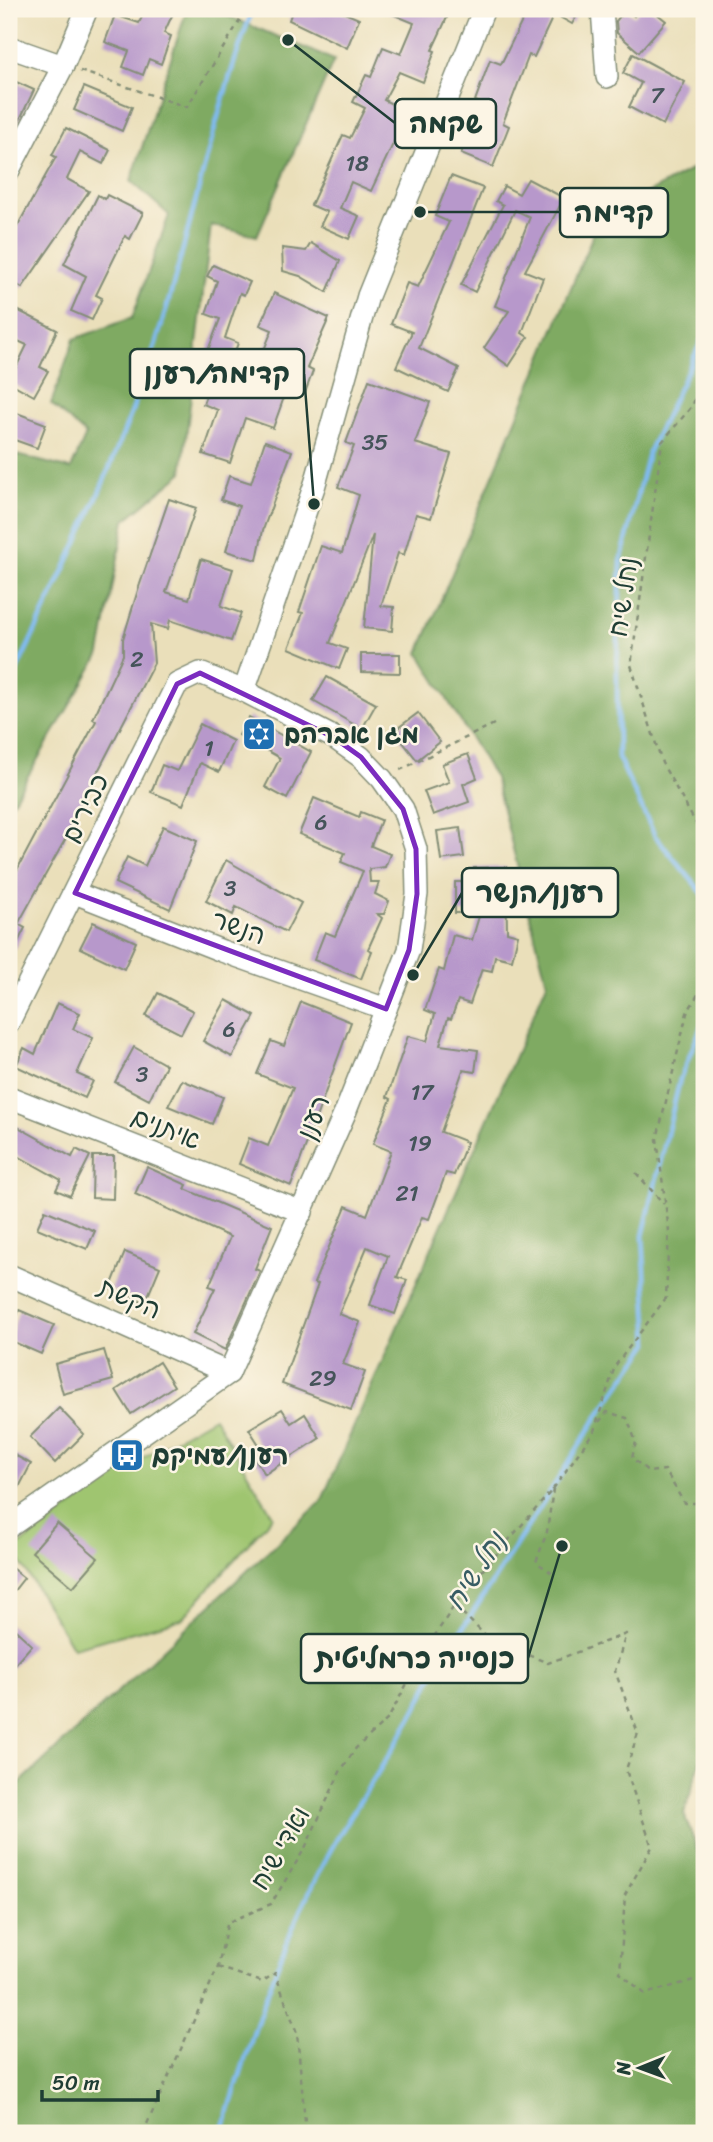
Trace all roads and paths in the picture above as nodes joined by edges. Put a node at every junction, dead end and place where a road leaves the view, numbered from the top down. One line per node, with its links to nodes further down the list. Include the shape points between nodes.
1 (87, 9): 6 (street)
2 (247, 9): 6 (path, via 187,107)
3 (484, 9): 10 (street, via 368,296 315,484)
4 (602, 9): 7 (street)
5 (9, 47): 6 (street)
6 (63, 66): 8 (street)
7 (607, 77)
8 (9, 170)
9 (704, 360): 13 (path, נחל שיח, via 693,405 662,442 631,665 662,763)
10 (244, 691): 12 (street, רענן, via 333,737); 14 (street, כבירים, via 201,673 177,684)
11 (494, 724): 12 (path)
12 (382, 779): 16 (street, רענן, via 403,809 416,849 417,894 409,950)
13 (704, 838)
14 (75, 893): 16 (street, הנשר); 17 (street, כבירים)
15 (704, 984): 20 (path, via 687,1013 657,1139)
16 (386, 1009): 21 (street, רענן)
17 (9, 1022)
18 (9, 1097): 21 (street, איתנים)
19 (636, 1173): 20 (path)
20 (666, 1207): 24 (path, via 666,1298 615,1366)
21 (302, 1212): 23 (street, רענן)
22 (9, 1275): 23 (street, הקשת)
23 (229, 1373): 27 (street)
24 (597, 1425): 25 (path); 26 (path, via 607,1412 627,1418 636,1442 632,1458 649,1472 665,1471 684,1503)
25 (553, 1489): 28 (path, via 547,1532 536,1562); 29 (path)
26 (704, 1503)
27 (9, 1527)
28 (552, 1573)
29 (455, 1605): 30 (path, ואדי שיח, via 388,1719 356,1748 340,1772 305,1848 271,1904 228,1925); 31 (path, via 489,1639 548,1663 626,1634 615,1671 638,1733 626,1770 652,1847 625,1895 621,1973 645,1994)
30 (218, 1967): 32 (path, ואדי שיח); 33 (path, via 262,1982 275,1973 297,2033)
31 (704, 1977)
32 (143, 2133)
33 (306, 2133)

